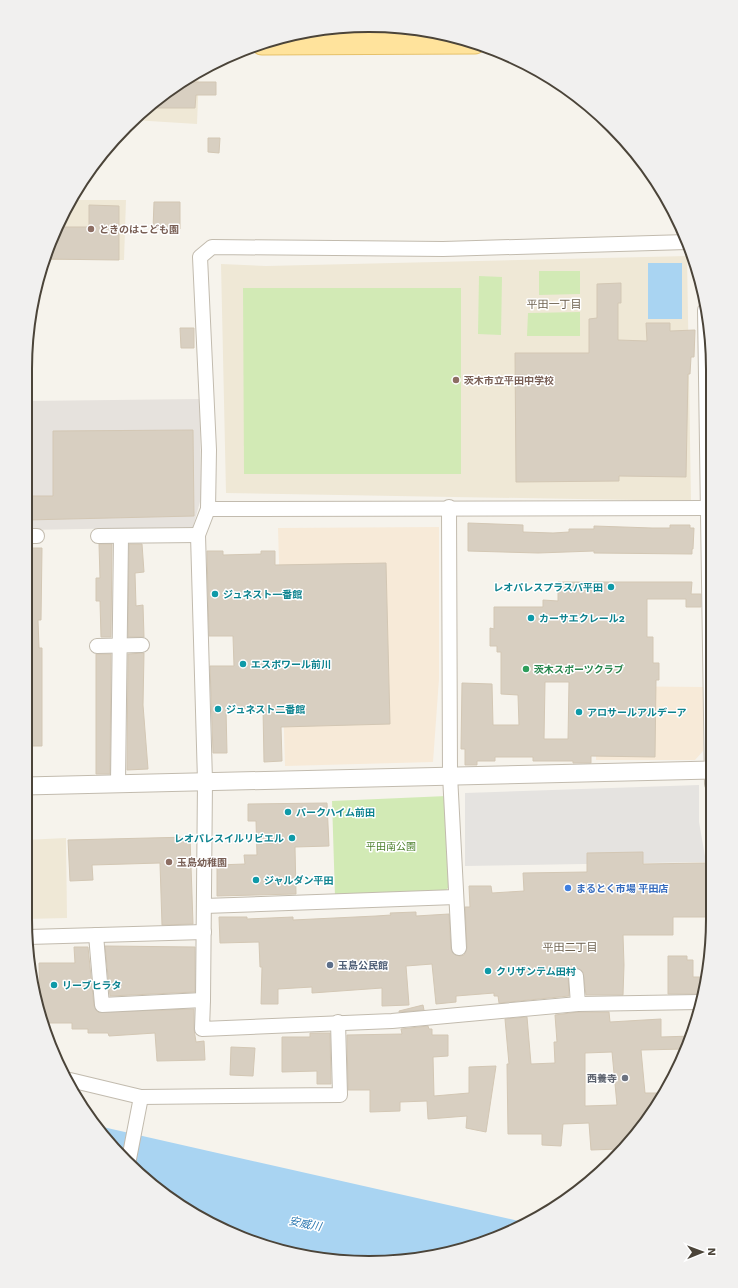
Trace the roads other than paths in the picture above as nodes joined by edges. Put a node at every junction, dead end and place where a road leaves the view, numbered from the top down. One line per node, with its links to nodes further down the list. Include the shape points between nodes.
1 (456, 43): 2 (main road)
2 (279, 44)
3 (681, 242): 8 (street, via 443,249 212,247 200,257 209,450)
4 (705, 358): 5 (street)
5 (706, 409)
6 (449, 507): 7 (street); 8 (street); 15 (street)
7 (706, 508)
8 (208, 509): 9 (street)
9 (198, 534): 11 (street); 17 (street)
10 (98, 536): 11 (street)
11 (121, 536): 12 (street)
12 (119, 645): 13 (street); 14 (street); 18 (street)
13 (142, 645)
14 (98, 646)
15 (450, 775): 16 (street); 17 (street); 20 (street)
16 (706, 775)
17 (205, 781): 18 (street); 21 (street)
18 (118, 783): 19 (street)
19 (32, 786)
20 (456, 897): 21 (street); 25 (street)
21 (204, 906): 22 (street)
22 (204, 932): 23 (street); 27 (street)
23 (96, 935): 24 (street); 27 (street, via 102,1005)
24 (33, 937)
25 (459, 948)
26 (576, 976): 29 (street)
27 (203, 1000): 30 (street, via 202,1029)
28 (696, 1002): 29 (street)
29 (578, 1004): 30 (street, via 462,1016)
30 (338, 1022): 32 (street, via 340,1095)
31 (74, 1081): 32 (street)
32 (140, 1100): 33 (street)
33 (130, 1156)

